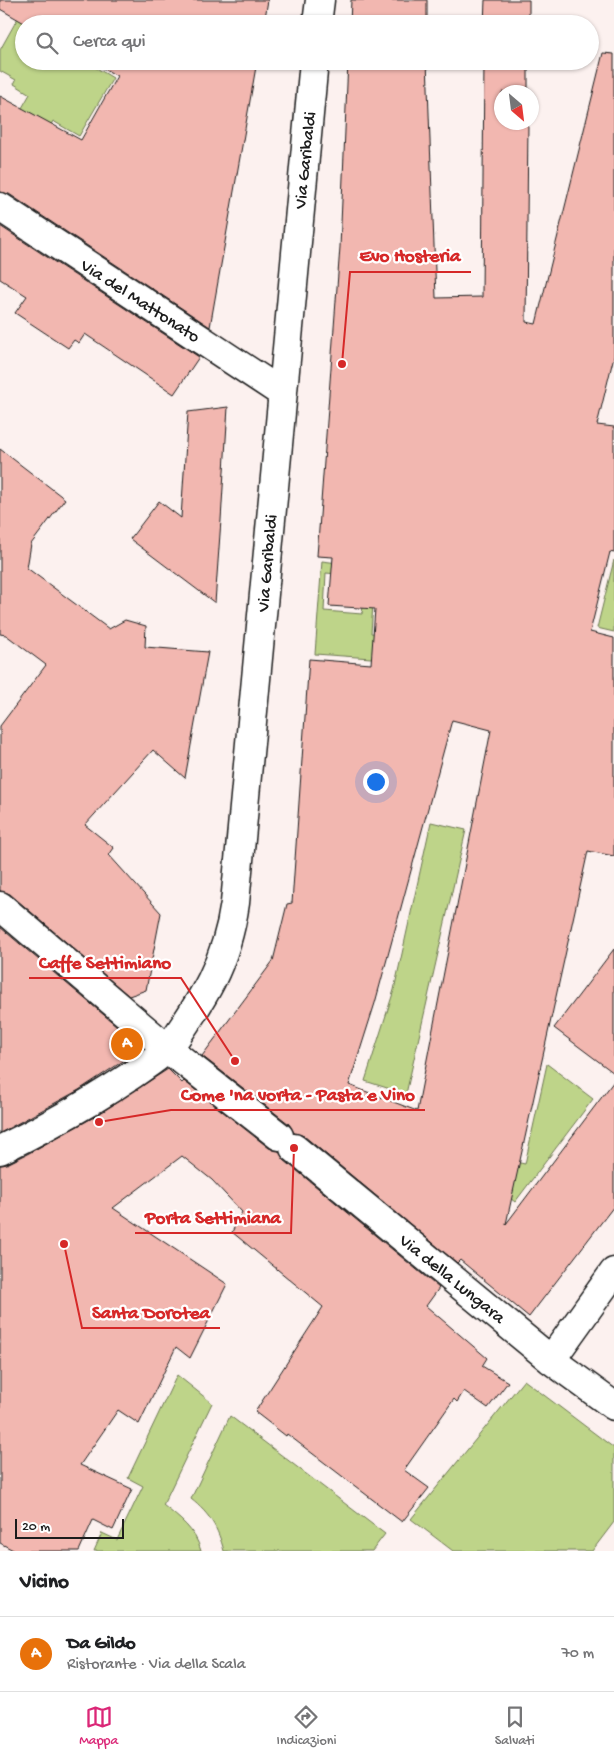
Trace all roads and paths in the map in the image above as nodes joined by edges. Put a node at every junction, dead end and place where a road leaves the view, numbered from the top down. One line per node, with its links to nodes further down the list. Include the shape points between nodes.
1 (320, 0): 2 (street)
2 (318, 15)
3 (313, 70): 5 (street, Via Garibaldi)
4 (0, 208): 5 (street, Via del Mattonato)
5 (282, 393): 7 (street, Via Garibaldi, via 232,922 211,984)
6 (0, 906): 7 (street, Via della Lungara)
7 (168, 1048): 8 (street, Via Garibaldi, via 90,1103); 10 (street, Via della Lungara)
8 (0, 1150)
9 (614, 1272): 10 (street)
10 (552, 1360): 11 (street, Via della Lungara)
11 (614, 1406)

